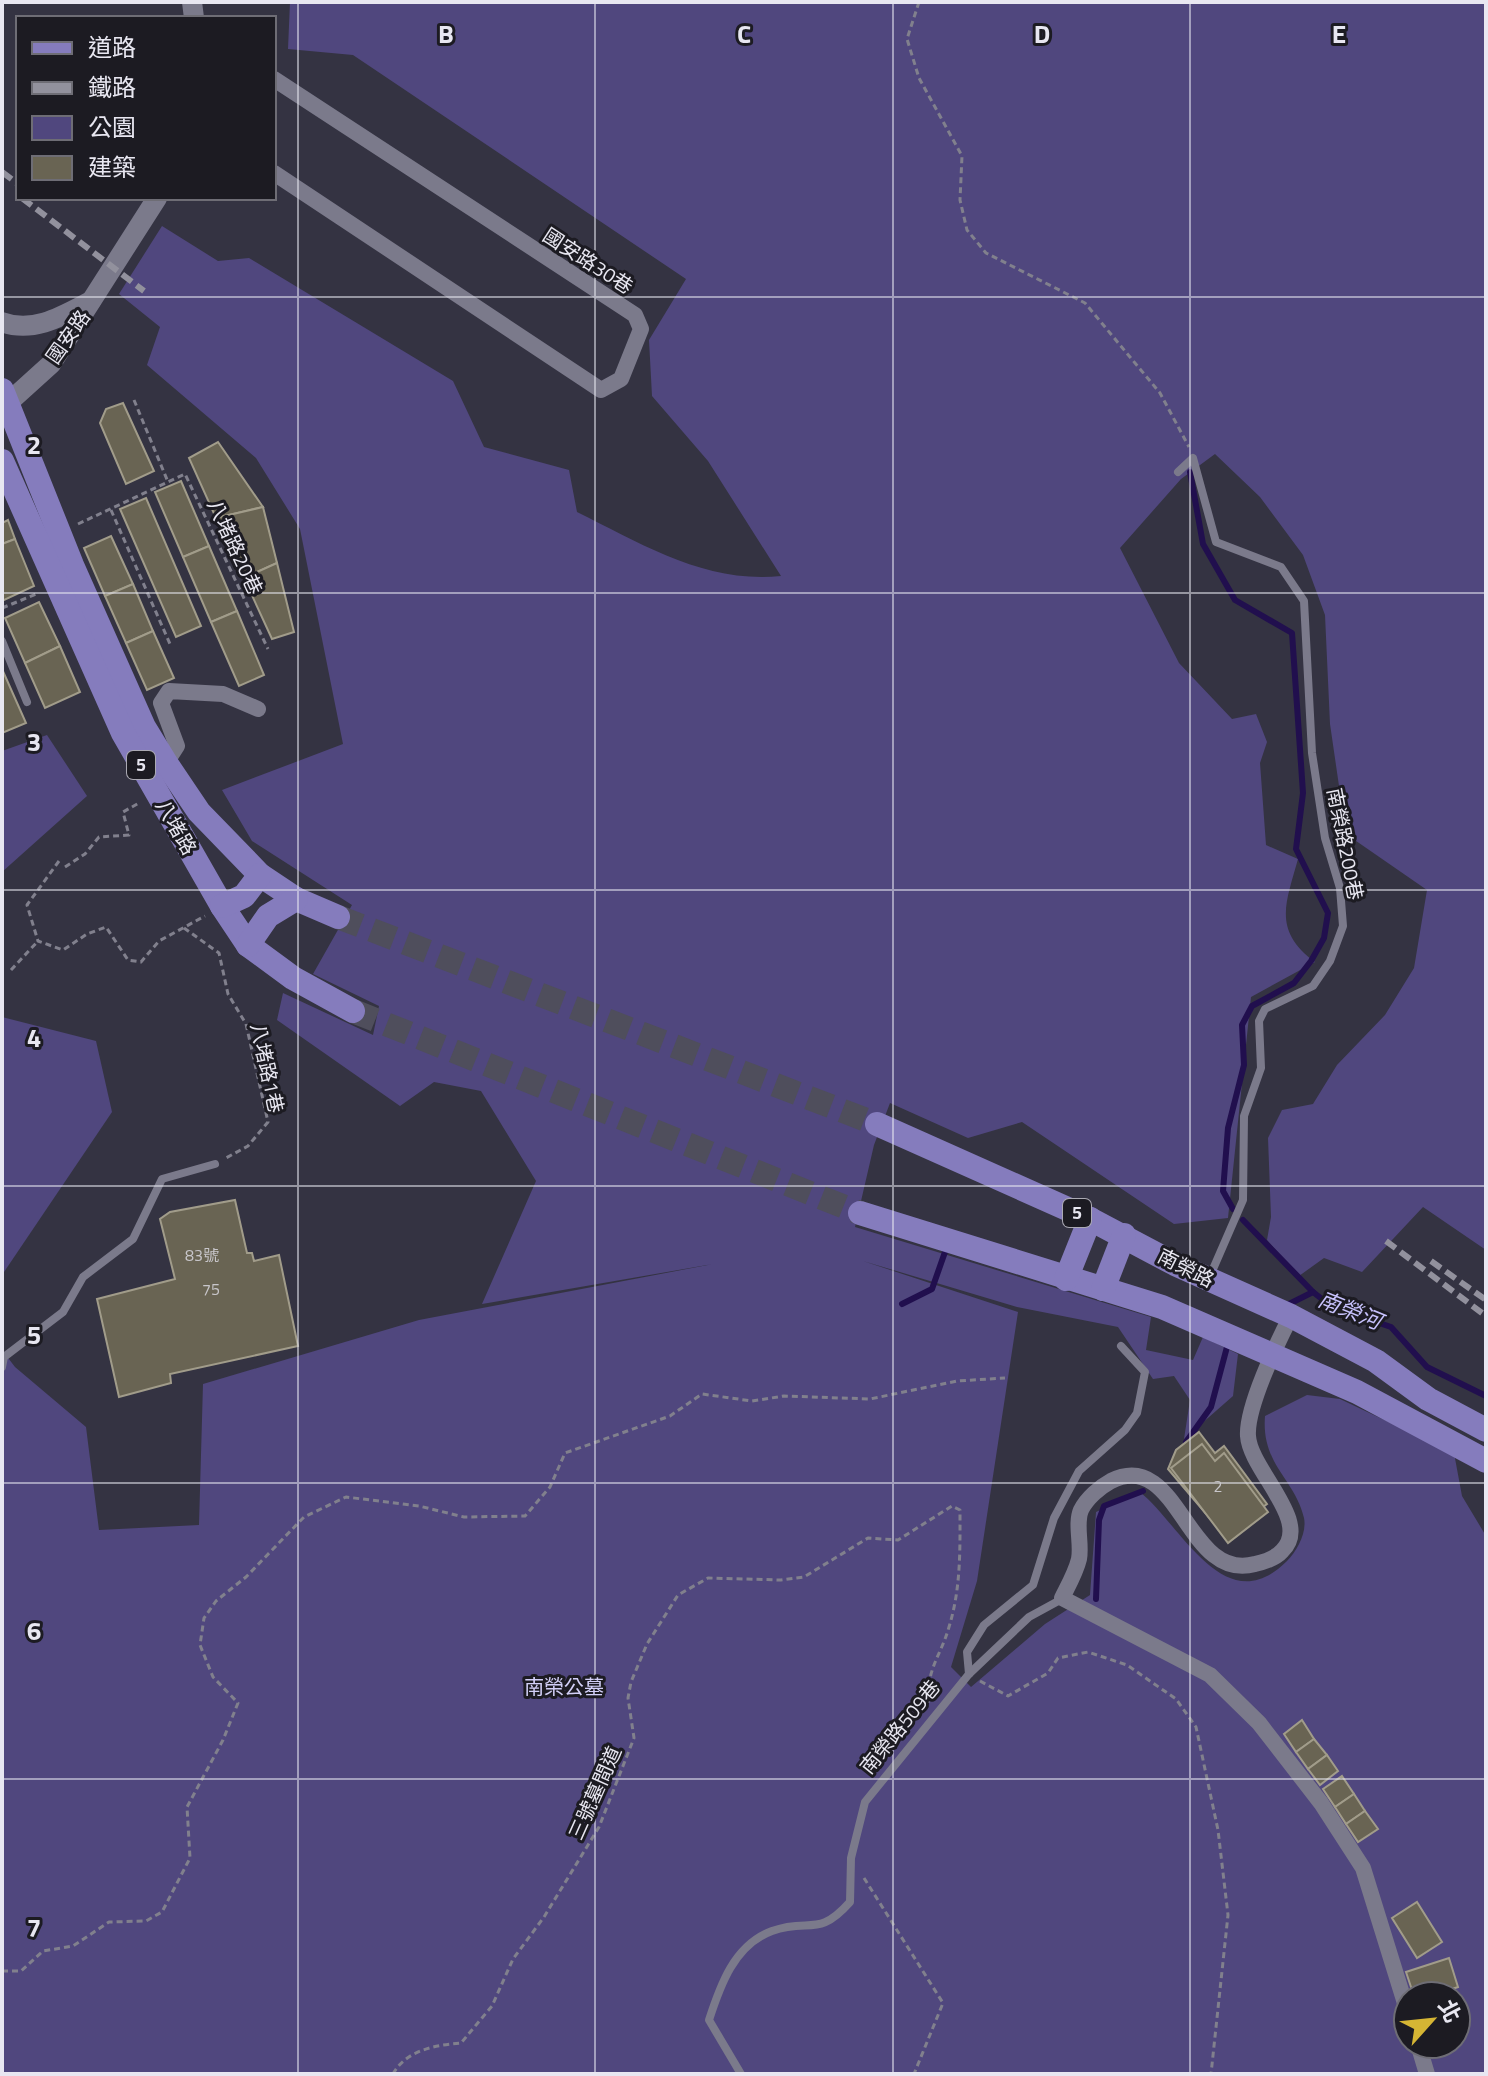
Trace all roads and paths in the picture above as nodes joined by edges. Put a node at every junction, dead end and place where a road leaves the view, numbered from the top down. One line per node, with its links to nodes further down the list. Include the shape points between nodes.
1 (919, 2): 10 (path, via 907,39 919,78 962,156 960,200 967,230 986,253 1085,303 1160,393)
2 (276, 80): 3 (street, 國安路30巷, via 635,315 641,329 621,379 601,390)
3 (276, 174)
4 (154, 205): 5 (street, 國安路)
5 (95, 299): 6 (street, via 48,323); 7 (street, 國安路, via 51,364)
6 (2, 322)
7 (4, 398): 14 (main road, 八堵路 / 5)
8 (134, 400): 12 (path)
9 (2, 461): 15 (main road, 八堵路 / 5)
10 (1194, 462): 11 (lane); 41 (lane, 南榮路200巷, via 1216,542 1281,567 1304,601 1312,753 1343,926 1330,961 1313,986 1265,1009 1259,1021 1261,1068 1244,1116 1243,1200)
11 (1178, 472)
12 (168, 482): 13 (path); 19 (path, 八堵路20巷, via 185,474)
13 (111, 510): 14 (path); 18 (path)
14 (58, 531): 22 (main road, 八堵路 / 5, via 144,727)
15 (57, 584): 16 (path); 23 (main road, 八堵路 / 5)
16 (2, 608)
17 (2, 641): 20 (lane)
18 (170, 644)
19 (268, 649)
20 (27, 702)
21 (258, 709): 22 (street, via 223,694 169,691 161,703 177,746)
22 (166, 763): 26 (main road, 八堵路 / 5, via 199,812)
23 (156, 794): 25 (path, via 123,812 129,835 99,837); 28 (main road, 八堵路 / 5)
24 (59, 861): 31 (path, via 27,905)
25 (65, 867)
26 (260, 875): 27 (main road, 八堵路 / 5); 28 (main road, via 244,896)
27 (296, 899): 29 (main road, 八堵路 / 5); 32 (main road, via 268,916)
28 (222, 906): 30 (path); 32 (main road, 八堵路 / 5)
29 (338, 917)
30 (184, 928): 31 (path, via 159,941 141,962 128,960 106,927 63,950); 36 (path, 八堵路1巷, via 219,953 228,994 246,1024 268,1122 248,1146)
31 (38, 941): 33 (path)
32 (248, 945): 34 (main road, 八堵路 / 5)
33 (11, 970)
34 (353, 1011)
35 (877, 1124): 38 (main road, 南榮路 / 5)
36 (215, 1164): 46 (lane, via 162,1179 133,1239 83,1277 63,1312 4,1357)
37 (860, 1213): 40 (main road)
38 (1090, 1219): 39 (main road, 南榮路 / 5); 40 (main road, 5)
39 (1124, 1235): 41 (main road, 南榮路 / 5); 42 (main road)
40 (1066, 1279): 42 (main road)
41 (1208, 1280): 43 (main road, 南榮路 / 5)
42 (1103, 1289): 45 (main road, via 1162,1307)
43 (1291, 1316): 45 (street); 48 (main road, 南榮路 / 5, via 1376,1361 1428,1399)
44 (1121, 1346): 51 (lane, via 1145,1372 1137,1413 1079,1471 1054,1518 1033,1585 984,1625 967,1652)
45 (1272, 1353): 49 (main road); 50 (street, via 1247,1433 1250,1450 1291,1520 1283,1551 1244,1567 1223,1561 1202,1546 1153,1481 1117,1478 1101,1486 1081,1511 1079,1559)
46 (2, 1367)
47 (1005, 1378): 54 (path, via 957,1381 870,1399 784,1396 752,1401 702,1394 670,1416 565,1453 550,1487 525,1516 464,1517 346,1497 304,1517 204,1618 200,1645 213,1677 238,1703 187,1807 190,1858 162,1912 146,1921 109,1922 73,1946 43,1951 21,1971)
48 (1486, 1430)
49 (1486, 1461)
50 (1062, 1598): 51 (lane, 南榮路509巷, via 1029,1617); 55 (street, via 1210,1675 1259,1723 1363,1868)
51 (969, 1674): 52 (lane, 南榮路509巷); 59 (path, via 1008,1696 1048,1673 1058,1658 1088,1652 1127,1665 1164,1690 1196,1727 1218,1830 1228,1915)
52 (928, 1723): 53 (lane, 南榮路509巷, via 865,1802); 56 (path, 三號墓間道, via 927,1677 949,1627 961,1573 960,1510 952,1506 898,1540 868,1538 804,1577 708,1578 678,1595 631,1682 634,1738 599,1827 513,1959 492,2006 461,2043 431,2046 397,2066)
53 (851, 1858): 57 (lane, 南榮路509巷, via 850,1902 832,1922 771,1931 743,1951 722,1980 709,2020); 58 (path, via 943,2003)
54 (2, 1971)
55 (1398, 1980)
56 (393, 2074)
57 (741, 2074)
58 (914, 2074)
59 (1211, 2074)

